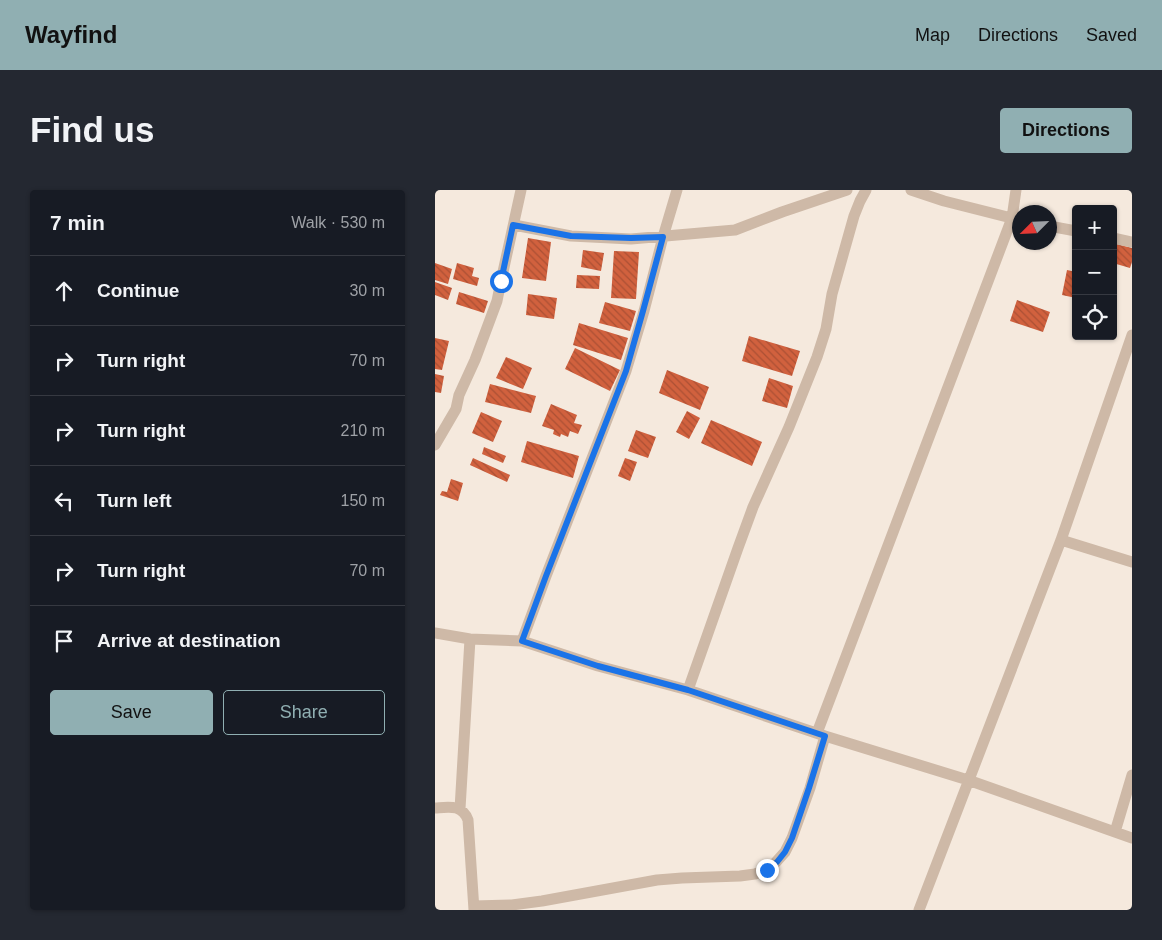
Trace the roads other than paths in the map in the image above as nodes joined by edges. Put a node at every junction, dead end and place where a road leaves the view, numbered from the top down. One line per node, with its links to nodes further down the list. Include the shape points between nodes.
1 (521, 190): 9 (street)
2 (677, 190): 13 (street)
3 (847, 190): 13 (street, via 735,230)
4 (866, 190): 23 (street, via 853,216 817,357 753,507)
5 (911, 190): 8 (street)
6 (1016, 190): 7 (street)
7 (1016, 205)
8 (1012, 218)
9 (513, 225): 13 (street, via 571,236); 17 (street, via 495,308 456,409)
10 (1057, 227): 12 (street)
11 (1012, 230): 24 (street)
12 (1072, 230)
13 (663, 237): 22 (street, via 626,371)
14 (1117, 239): 15 (street)
15 (1132, 242)
16 (1132, 335): 18 (street)
17 (435, 445)
18 (1061, 540): 19 (street); 26 (street)
19 (1132, 562)
20 (435, 633): 21 (street)
21 (470, 639): 22 (street); 28 (street)
22 (522, 641): 23 (street)
23 (688, 690): 24 (street)
24 (821, 734): 26 (street); 31 (street, via 809,788 792,838 785,852 767,870 740,876 657,880 542,902)
25 (1132, 775): 29 (street)
26 (968, 780): 29 (street); 32 (street)
27 (435, 808): 28 (street)
28 (459, 809): 31 (street, via 468,820)
29 (1115, 832): 30 (street)
30 (1132, 838)
31 (474, 908)
32 (919, 910)

